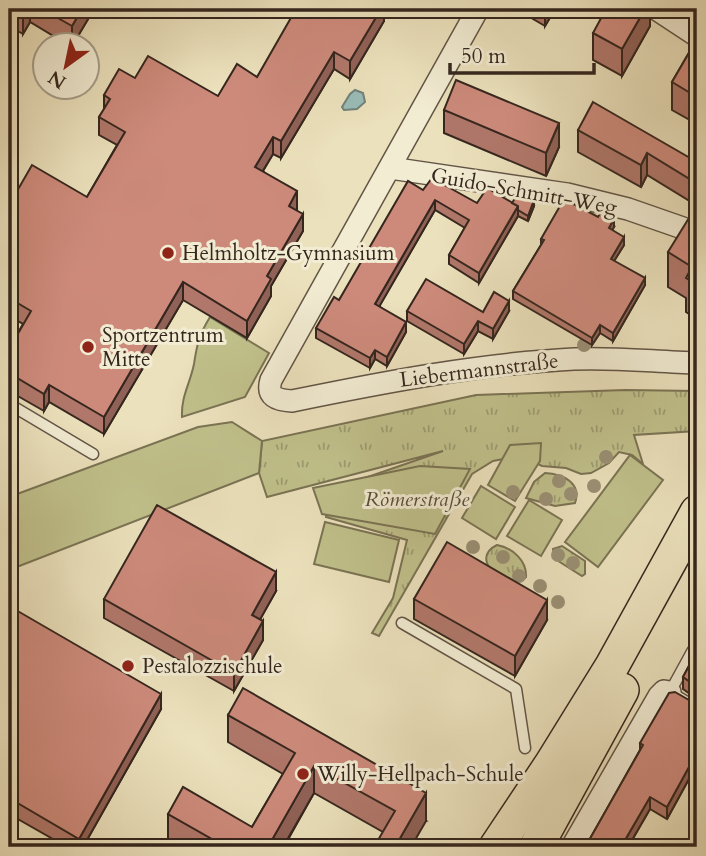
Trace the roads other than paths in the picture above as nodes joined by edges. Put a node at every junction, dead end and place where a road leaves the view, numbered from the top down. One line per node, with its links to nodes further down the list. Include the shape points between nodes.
1 (478, 9): 4 (street)
2 (656, 9): 3 (street)
3 (697, 36)
4 (390, 168): 5 (street, Guido-Schmitt-Weg, via 567,194); 6 (street, Liebermannstraße, via 271,380 268,389 277,400 505,364 576,359)
5 (697, 233)
6 (697, 363)
7 (9, 404): 8 (lane)
8 (93, 454)
9 (697, 512): 17 (main road, via 612,666)
10 (697, 553): 16 (main road)
11 (402, 622): 15 (lane, via 516,689)
12 (697, 649): 13 (lane)
13 (670, 692): 14 (lane); 16 (street, via 659,696)
14 (697, 708)
15 (525, 748)
16 (552, 840)
17 (496, 847)

